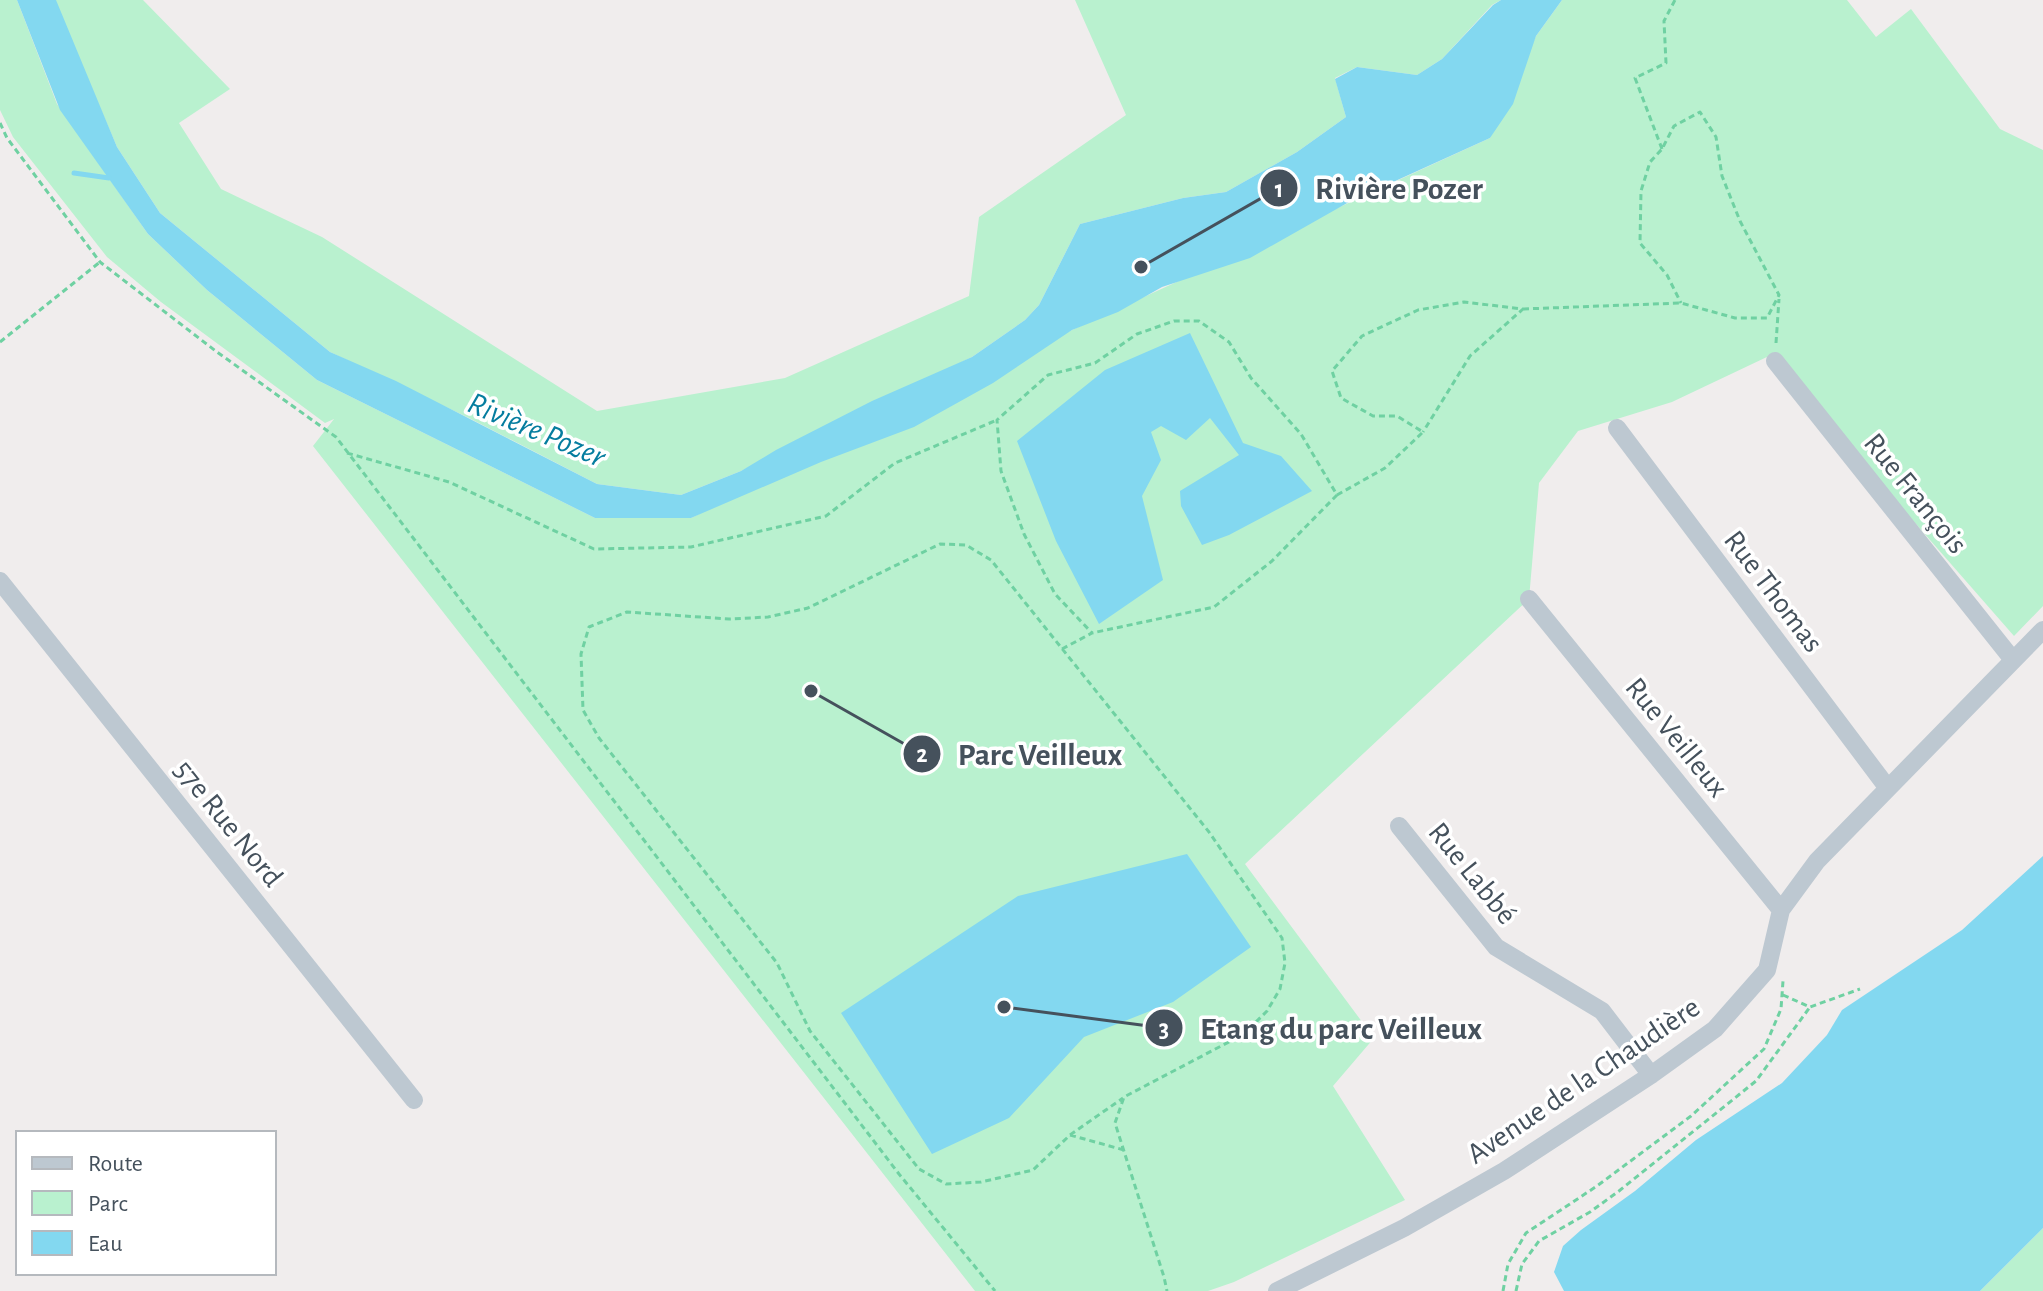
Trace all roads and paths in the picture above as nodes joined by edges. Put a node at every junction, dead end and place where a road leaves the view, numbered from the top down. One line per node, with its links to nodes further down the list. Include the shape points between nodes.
1 (1675, 0): 3 (path, via 1664,21 1666,63 1635,78)
2 (0, 123): 4 (path)
3 (1662, 149): 5 (path, via 1674,126 1700,112 1716,137 1722,176 1740,221); 6 (path, via 1650,162 1641,191 1640,243 1667,275)
4 (100, 262): 8 (path); 13 (path, via 336,437)
5 (1779, 295): 6 (path, via 1767,318 1735,318); 9 (path)
6 (1681, 303): 7 (path)
7 (1523, 309): 12 (path, via 1470,356); 12 (path, via 1464,302 1418,310 1362,336 1332,371 1341,398 1373,416 1397,416)
8 (0, 342)
9 (1775, 361): 20 (street, Rue François)
10 (997, 420): 13 (path, via 895,463 826,516 691,547 594,549 449,482); 14 (path, via 1048,375 1095,363 1137,334 1174,321 1199,321 1229,342 1251,378 1301,434); 18 (path, via 1001,471 1024,534 1055,594)
11 (1617, 428): 21 (street, Rue Thomas)
12 (1423, 432): 14 (path, via 1385,468)
13 (347, 453): 31 (path, via 889,1161)
14 (1337, 495): 18 (path, via 1272,561 1214,607)
15 (0, 581): 28 (street, 57e Rue Nord)
16 (1529, 599): 23 (street, Rue Veilleux)
17 (2043, 630): 20 (street, Avenue de la Chaudière)
18 (1092, 633): 19 (path)
19 (1062, 649): 27 (path, via 1209,832 1282,938 1280,989 1267,1011 1244,1034); 29 (path, via 991,560 966,545 940,544 808,608 781,614 729,619 627,612 589,627 581,654 583,710 599,738 777,963 810,1031 919,1169 946,1184 981,1182 1033,1170)
20 (2013, 660): 21 (street, Avenue de la Chaudière)
21 (1887, 787): 23 (street, Avenue de la Chaudière, via 1817,861)
22 (1399, 826): 26 (street, Rue Labbé, via 1496,947 1602,1011)
23 (1781, 910): 26 (street, Avenue de la Chaudière, via 1767,970 1715,1029)
24 (1860, 989): 25 (path)
25 (1810, 1007): 34 (path, via 1783,995 1764,1049 1691,1116 1526,1233 1508,1264); 35 (path, via 1756,1081 1632,1182 1539,1241 1522,1264)
26 (1651, 1075): 33 (street, Avenue de la Chaudière, via 1504,1171)
27 (1124, 1097): 29 (path); 30 (path, via 1115,1123)
28 (414, 1100)
29 (1070, 1135): 30 (path)
30 (1124, 1150): 32 (path)
31 (995, 1291)
32 (1167, 1291)
33 (1277, 1291)
34 (1503, 1291)
35 (1516, 1291)

